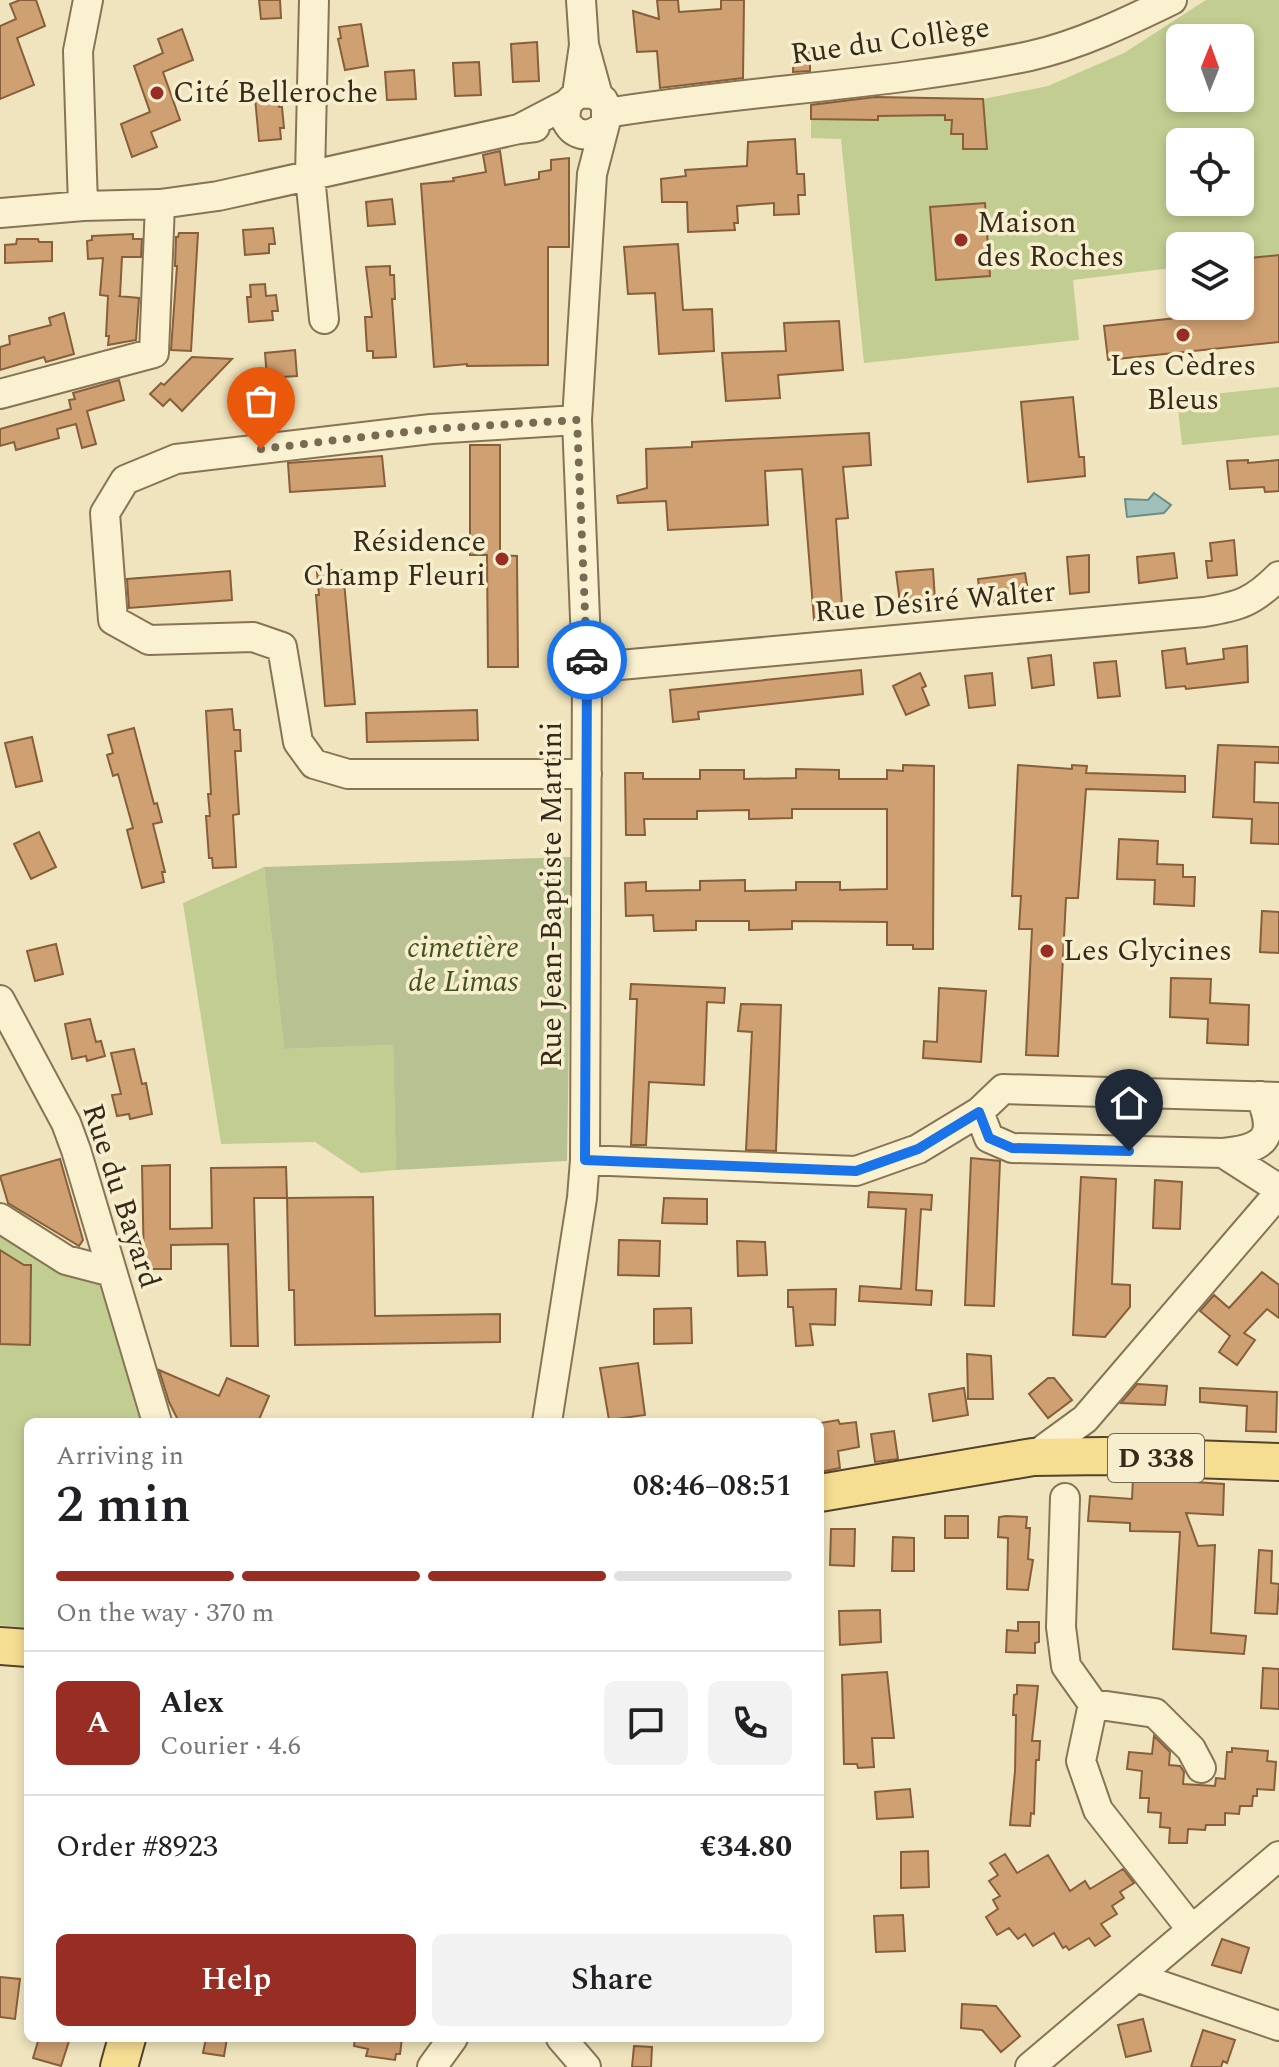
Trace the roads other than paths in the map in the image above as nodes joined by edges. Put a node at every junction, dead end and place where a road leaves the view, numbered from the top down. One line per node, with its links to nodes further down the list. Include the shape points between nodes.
1 (88, 0): 8 (street, via 78,51)
2 (314, 0): 6 (street)
3 (581, 0): 5 (street, Rue Jean-Baptiste Martini)
4 (1172, 0): 5 (street, Rue du Collège, via 1087,38 1032,55 843,84)
5 (586, 113): 6 (street, Rue du Collège); 12 (street, Rue Jean-Baptiste Martini, via 592,174)
6 (310, 176): 7 (street, Rue du Collège); 10 (street)
7 (160, 204): 8 (street, Rue du Collège); 11 (street, via 154,353)
8 (83, 206): 9 (street, Rue du Collège)
9 (0, 213)
10 (324, 319)
11 (0, 394)
12 (577, 420): 14 (street, Rue Jean-Baptiste Martini); 15 (street, via 431,429 176,459 125,480 105,513 113,620 149,640 253,637 282,647 298,742 314,764 348,774)
13 (1279, 576): 14 (street, Rue Désiré Walter, via 1259,596 1237,607 1204,612)
14 (587, 668): 15 (street, Rue Jean-Baptiste Martini)
15 (587, 774): 20 (street, Rue Jean-Baptiste Martini)
16 (0, 1000): 23 (street, Rue du Bayard, via 66,1123)
17 (1270, 1097): 18 (street, via 1003,1089); 19 (street, via 1263,1142 1250,1150)
18 (979, 1112): 19 (street, via 989,1138 1012,1148); 20 (street, via 918,1149 856,1171)
19 (1223, 1153): 21 (street)
20 (585, 1160): 25 (street, Rue Jean-Baptiste Martini)
21 (1279, 1191): 26 (street, via 1085,1419)
22 (0, 1218): 23 (street, via 66,1260)
23 (112, 1272): 24 (street, Rue du Bayard)
24 (156, 1418)
25 (548, 1418)
26 (1033, 1457): 27 (main road, D 338); 28 (main road, D 338)
27 (1279, 1462)
28 (824, 1492)
29 (1065, 1498): 32 (street, via 1061,1627 1066,1666)
30 (0, 1646): 31 (main road)
31 (24, 1648)
32 (1093, 1704): 33 (street, via 1155,1713 1191,1749); 35 (street, via 1081,1761 1098,1810)
33 (1201, 1768)
34 (1279, 1856): 35 (street)
35 (1192, 1930): 36 (street)
36 (1136, 1977): 37 (street); 44 (street)
37 (1279, 2026)
38 (126, 2042): 41 (main road)
39 (450, 2042): 42 (street)
40 (564, 2042): 43 (street)
41 (119, 2067)
42 (432, 2067)
43 (586, 2067)
44 (1030, 2067)

